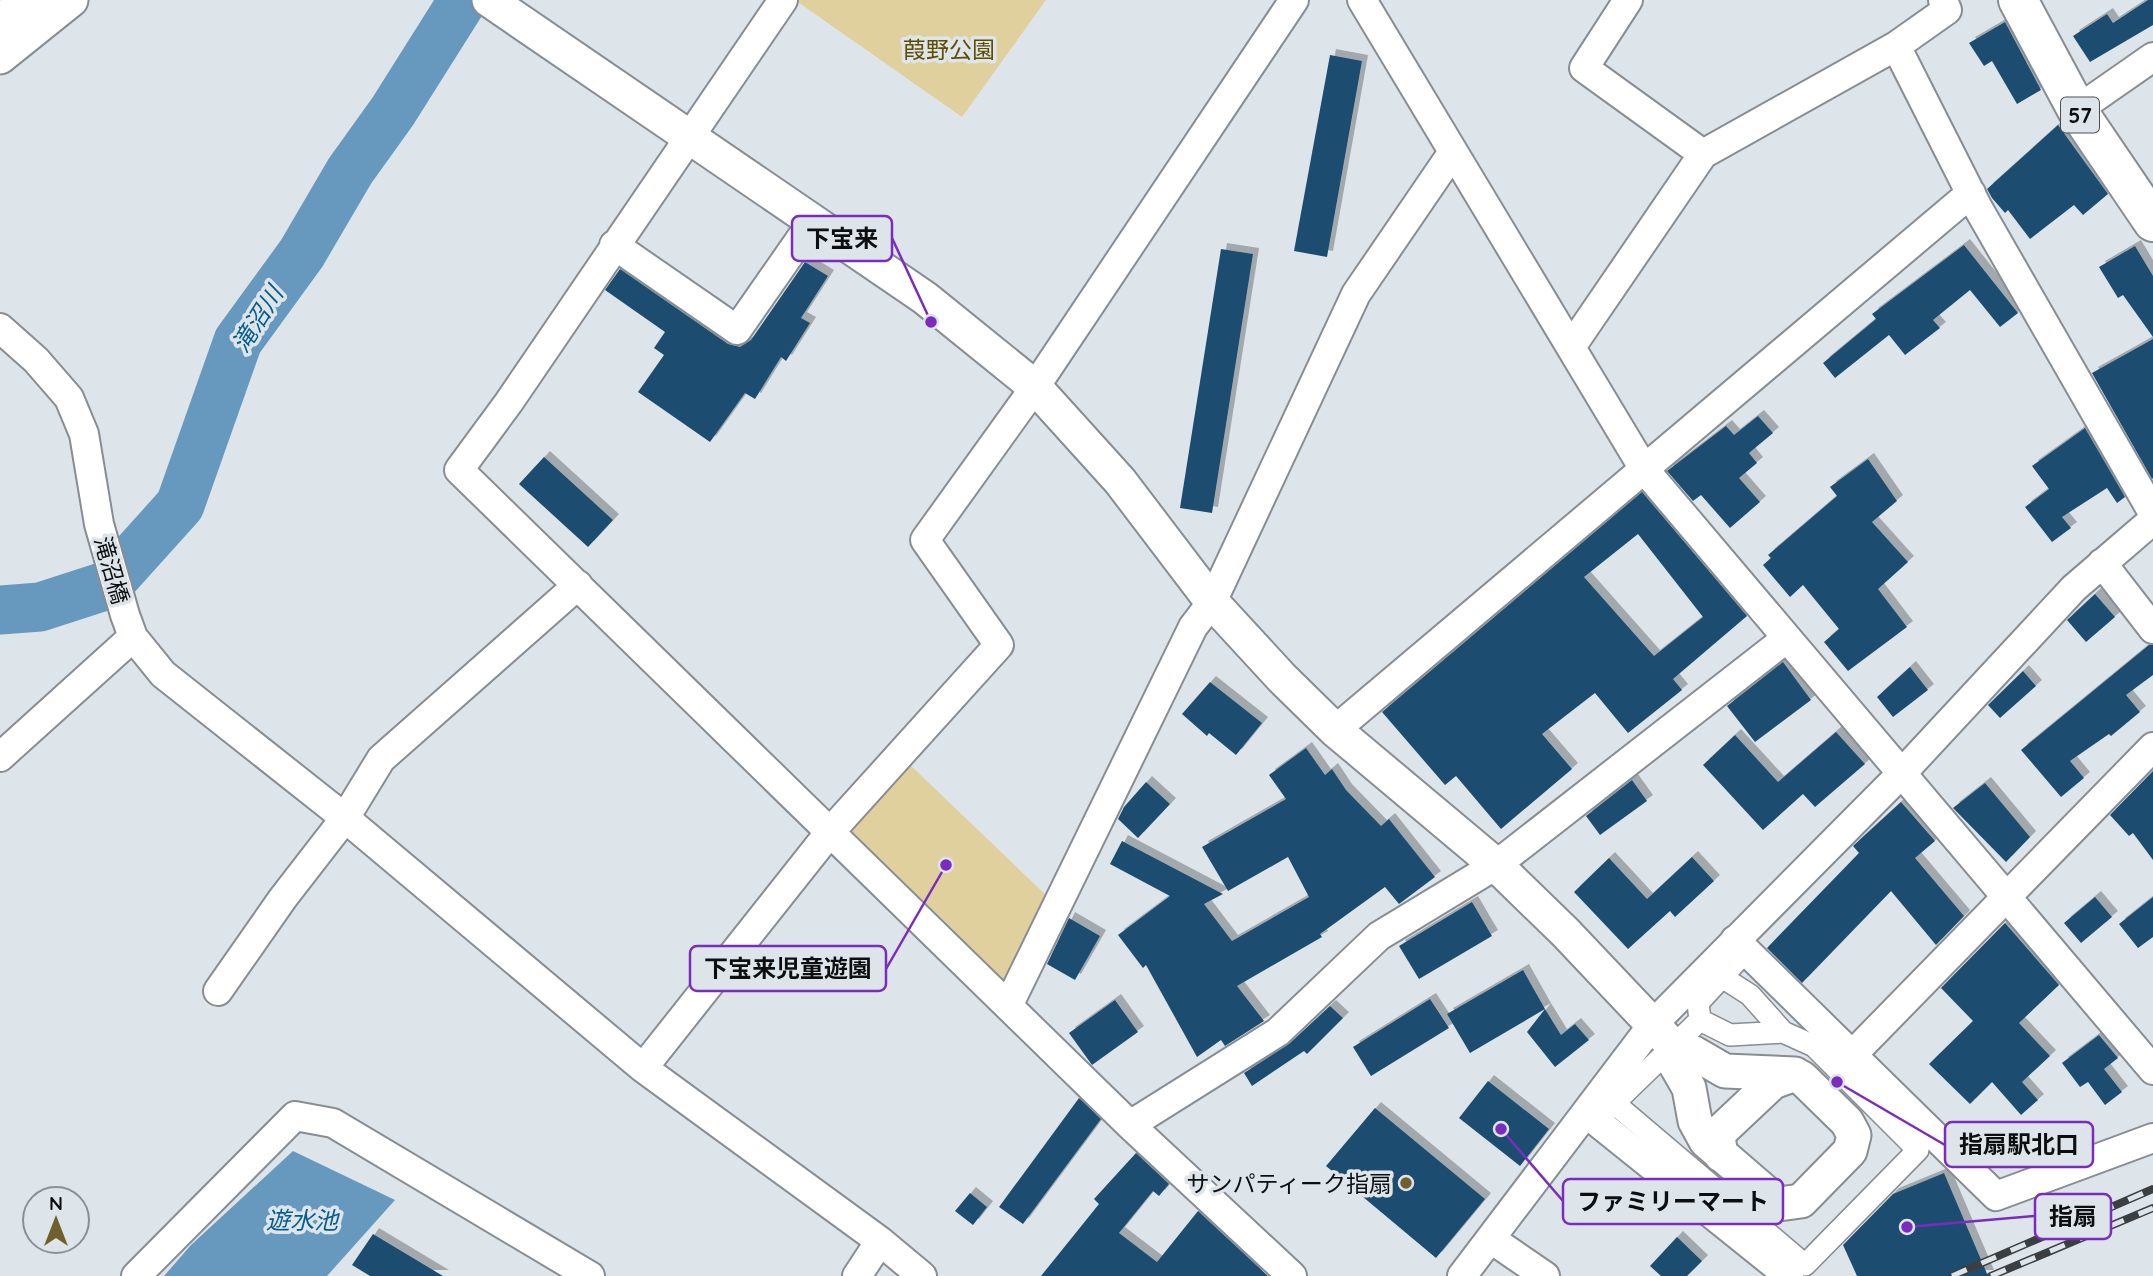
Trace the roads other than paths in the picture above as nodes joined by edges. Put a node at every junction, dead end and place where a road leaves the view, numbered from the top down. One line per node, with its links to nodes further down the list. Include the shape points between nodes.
1 (32, 0): 10 (main road)
2 (71, 0): 12 (street)
3 (783, 0): 15 (street)
4 (1294, 0): 24 (street)
5 (1362, 0): 16 (street)
6 (1628, 0): 17 (street, via 1584,68)
7 (1943, 0): 11 (street, via 1947,10)
8 (2018, 0): 14 (main road, 57)
9 (494, 3): 15 (street)
10 (0, 25)
11 (1896, 46): 17 (street); 18 (street)
12 (0, 57)
13 (2153, 57): 14 (street)
14 (2077, 110): 20 (main road, 57)
15 (688, 136): 19 (street); 21 (street)
16 (1453, 152): 23 (street); 30 (street, via 1356,294)
17 (1703, 154): 23 (street)
18 (1970, 192): 25 (street); 26 (street)
19 (813, 221): 21 (street, via 737,330); 24 (street, via 925,298)
20 (2153, 222)
21 (614, 245): 29 (street, via 459,470)
22 (0, 328): 31 (street, 滝沼橋, via 69,398 84,434 99,524)
23 (1570, 346): 25 (street)
24 (1035, 387): 30 (street, via 1112,471); 39 (street, via 925,540 999,645)
25 (1644, 469): 33 (street); 34 (street)
26 (2153, 513)
27 (2153, 520): 28 (street)
28 (2102, 563): 32 (street); 37 (street)
29 (578, 586): 38 (street, via 381,759); 39 (street)
30 (1212, 603): 34 (street); 45 (street, via 1193,627)
31 (129, 626): 36 (street); 38 (street, via 163,674)
32 (2153, 629)
33 (1787, 638): 37 (street); 40 (street)
34 (1335, 730): 40 (street)
35 (2153, 747): 41 (street)
36 (4, 749)
37 (1902, 773): 41 (street); 42 (street)
38 (345, 818): 44 (street); 50 (street)
39 (830, 832): 45 (street); 50 (street)
40 (1496, 865): 48 (street); 54 (street, via 1379,936 1278,1032)
41 (2008, 899): 49 (street); 51 (street)
42 (1741, 946): 43 (street); 48 (street); 49 (street)
43 (1722, 976): 46 (street, via 1698,1003); 47 (street, via 1750,995)
44 (218, 991)
45 (1008, 1006): 54 (street)
46 (1700, 1020): 47 (street, via 1730,1035); 48 (street)
47 (1783, 1032): 53 (street, via 1814,1046 1918,1150 1805,1265)
48 (1663, 1035): 52 (street, via 1725,1071); 53 (street); 56 (street, via 1689,1088 1699,1131)
49 (1852, 1055): 55 (street, via 1996,1196)
50 (643, 1068): 58 (street)
51 (2153, 1070)
52 (1795, 1074): 56 (street, via 1773,1082 1722,1130 1718,1137); 56 (street, via 1847,1122 1854,1135 1850,1151 1801,1201 1786,1206)
53 (1598, 1112): 57 (street); 66 (street)
54 (1130, 1125): 63 (street)
55 (2153, 1138)
56 (1721, 1155)
57 (1491, 1239): 64 (street); 65 (street)
58 (880, 1241): 61 (street); 62 (street)
59 (136, 1276): 60 (street, via 295,1116 333,1123)
60 (590, 1276)
61 (857, 1276)
62 (922, 1276)
63 (1292, 1276)
64 (1462, 1276)
65 (1545, 1276)
66 (1789, 1276)

